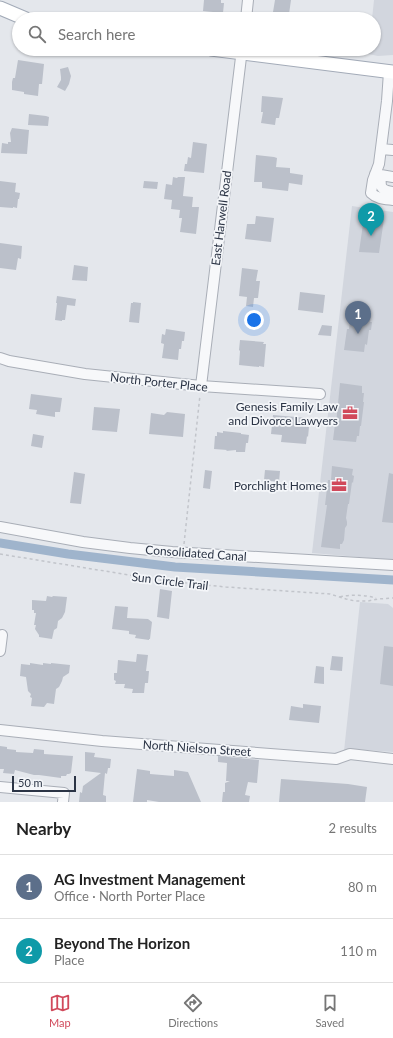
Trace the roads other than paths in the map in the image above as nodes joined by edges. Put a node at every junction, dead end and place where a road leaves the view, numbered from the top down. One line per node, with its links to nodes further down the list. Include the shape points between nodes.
1 (248, 0): 3 (street)
2 (0, 8): 4 (main road)
3 (247, 12)
4 (12, 13)
5 (241, 56): 16 (street, East Harwell Road)
6 (277, 56): 7 (main road)
7 (391, 72): 8 (street, via 387,101)
8 (389, 125): 9 (street)
9 (381, 149): 10 (street); 11 (street)
10 (393, 150)
11 (378, 175): 12 (street); 13 (street, via 382,188); 14 (street, via 372,180 371,193 380,198)
12 (393, 177)
13 (393, 192)
14 (393, 200)
15 (0, 358): 16 (street, North Porter Place, via 85,374)
16 (201, 386): 17 (street, North Porter Place)
17 (320, 394)
18 (0, 527): 19 (street, Consolidated Canal, via 130,548)
19 (393, 565)
20 (2, 634): 21 (street)
21 (0, 651)
22 (0, 730): 23 (street, North Nielson Street, via 102,741 336,759 350,754)
23 (393, 758)
24 (0, 787): 25 (street)
25 (64, 797)

